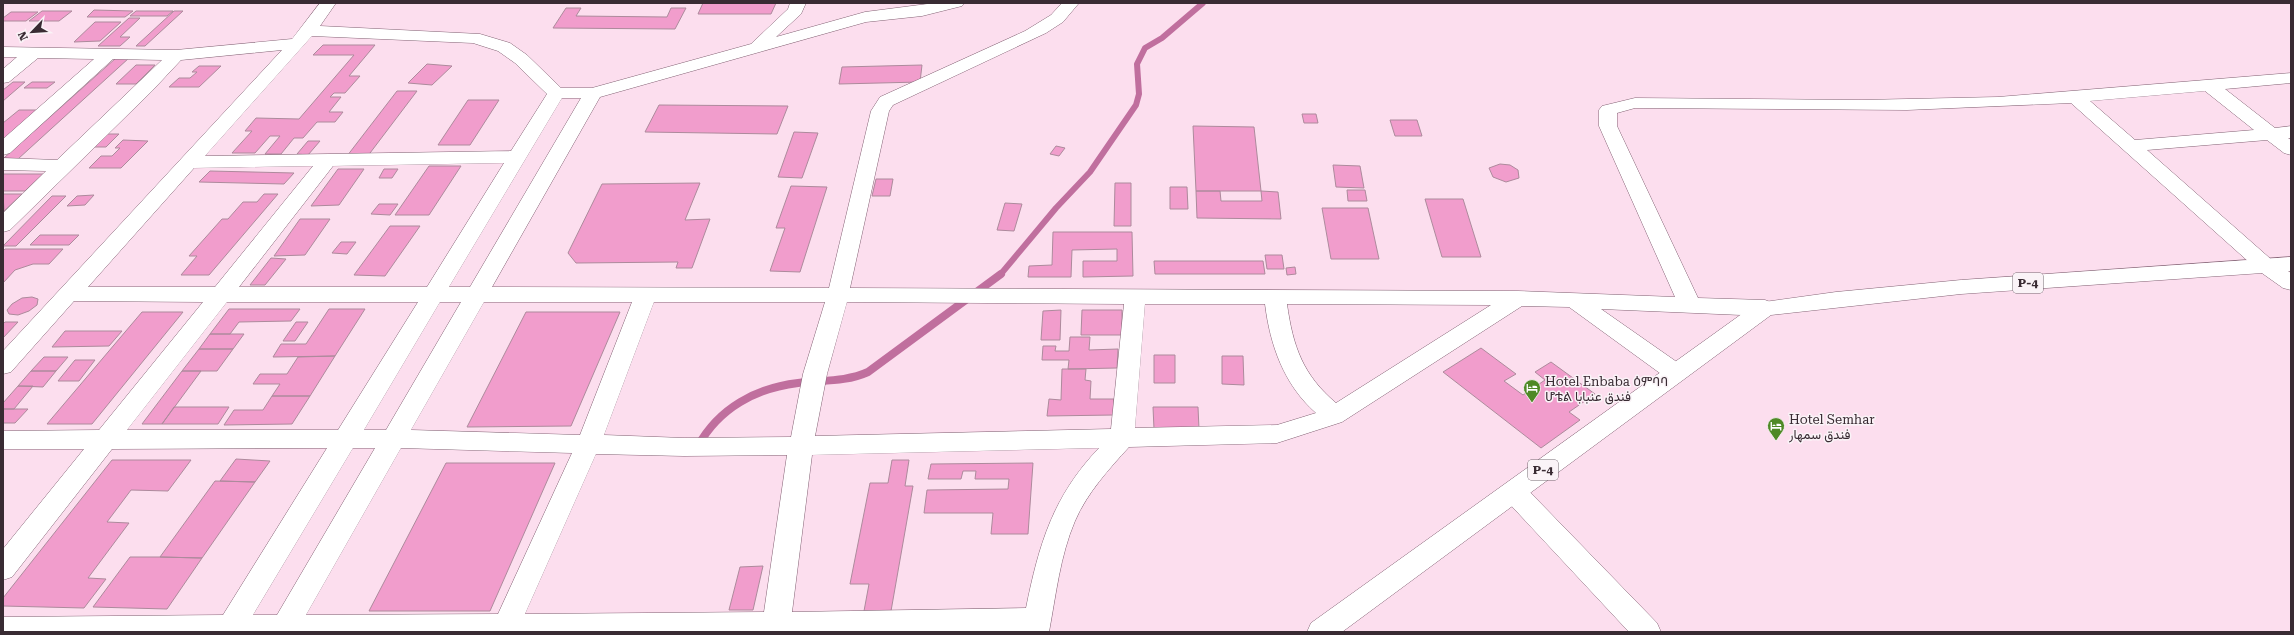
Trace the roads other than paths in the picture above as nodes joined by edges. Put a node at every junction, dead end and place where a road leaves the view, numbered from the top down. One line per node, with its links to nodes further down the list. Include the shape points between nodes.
1 (328, 3): 7 (main road)
2 (798, 3): 8 (main road, via 795,11 781,26)
3 (885, 3): 6 (main road)
4 (956, 3): 6 (main road, via 922,11)
5 (1071, 3): 37 (main road, via 1065,11 1042,28 954,72 886,101 880,111)
6 (865, 17): 8 (main road)
7 (303, 37): 12 (main road); 16 (main road, via 474,38 504,47 521,59); 26 (main road)
8 (752, 49): 17 (main road)
9 (3, 52): 10 (main road)
10 (33, 53): 11 (main road); 13 (main road)
11 (110, 54): 12 (main road); 22 (main road)
12 (176, 55): 28 (main road)
13 (3, 78)
14 (2291, 78): 15 (main road)
15 (2207, 84): 18 (main road); 20 (main road)
16 (556, 93): 17 (main road); 24 (main road)
17 (592, 93): 36 (main road)
18 (2075, 97): 21 (main road); 43 (main road, via 1840,107 1635,103 1608,110 1608,126)
19 (2291, 132): 20 (main road)
20 (2271, 134): 21 (main road); 23 (main road)
21 (2130, 146): 31 (main road)
22 (3, 149)
23 (2291, 149)
24 (517, 157): 25 (main road); 35 (main road)
25 (326, 161): 26 (main road); 34 (main road)
26 (190, 162): 33 (main road)
27 (3, 164): 28 (main road)
28 (62, 166): 29 (main road)
29 (3, 225)
30 (2291, 264): 31 (main road, P-4)
31 (2266, 266): 32 (main road); 44 (main road, P-4, via 1962,287 1836,298)
32 (2291, 283)
33 (68, 294): 34 (main road); 45 (main road)
34 (220, 295): 35 (main road); 51 (main road)
35 (432, 295): 36 (main road); 48 (main road)
36 (477, 295): 38 (main road); 52 (main road)
37 (838, 295): 38 (main road); 39 (main road); 54 (main road, via 813,383)
38 (645, 296): 53 (main road)
39 (1135, 297): 40 (main road); 49 (main road)
40 (1275, 297): 41 (main road); 47 (main road, via 1278,326 1290,360 1308,390)
41 (1518, 298): 42 (main road); 47 (main road)
42 (1576, 302): 43 (main road); 46 (main road)
43 (1690, 305): 44 (main road)
44 (1766, 308): 46 (main road, P-4)
45 (3, 366)
46 (1676, 373): 55 (main road, P-4)
47 (1334, 416): 49 (main road, via 1277,434)
48 (344, 439): 51 (main road); 52 (main road); 62 (main road)
49 (1122, 439): 54 (main road); 57 (main road, via 1094,469 1063,518 1048,566)
50 (3, 440): 51 (main road)
51 (105, 440): 56 (main road)
52 (393, 440): 53 (main road); 60 (main road)
53 (588, 445): 54 (main road); 61 (main road)
54 (801, 446): 58 (main road)
55 (1514, 492): 63 (main road, P-4); 64 (main road)
56 (3, 569)
57 (1035, 626): 58 (main road)
58 (776, 628): 61 (main road)
59 (3, 629): 62 (main road)
60 (284, 629): 61 (main road); 62 (main road)
61 (504, 629)
62 (229, 630)
63 (1321, 632)
64 (1647, 632)

